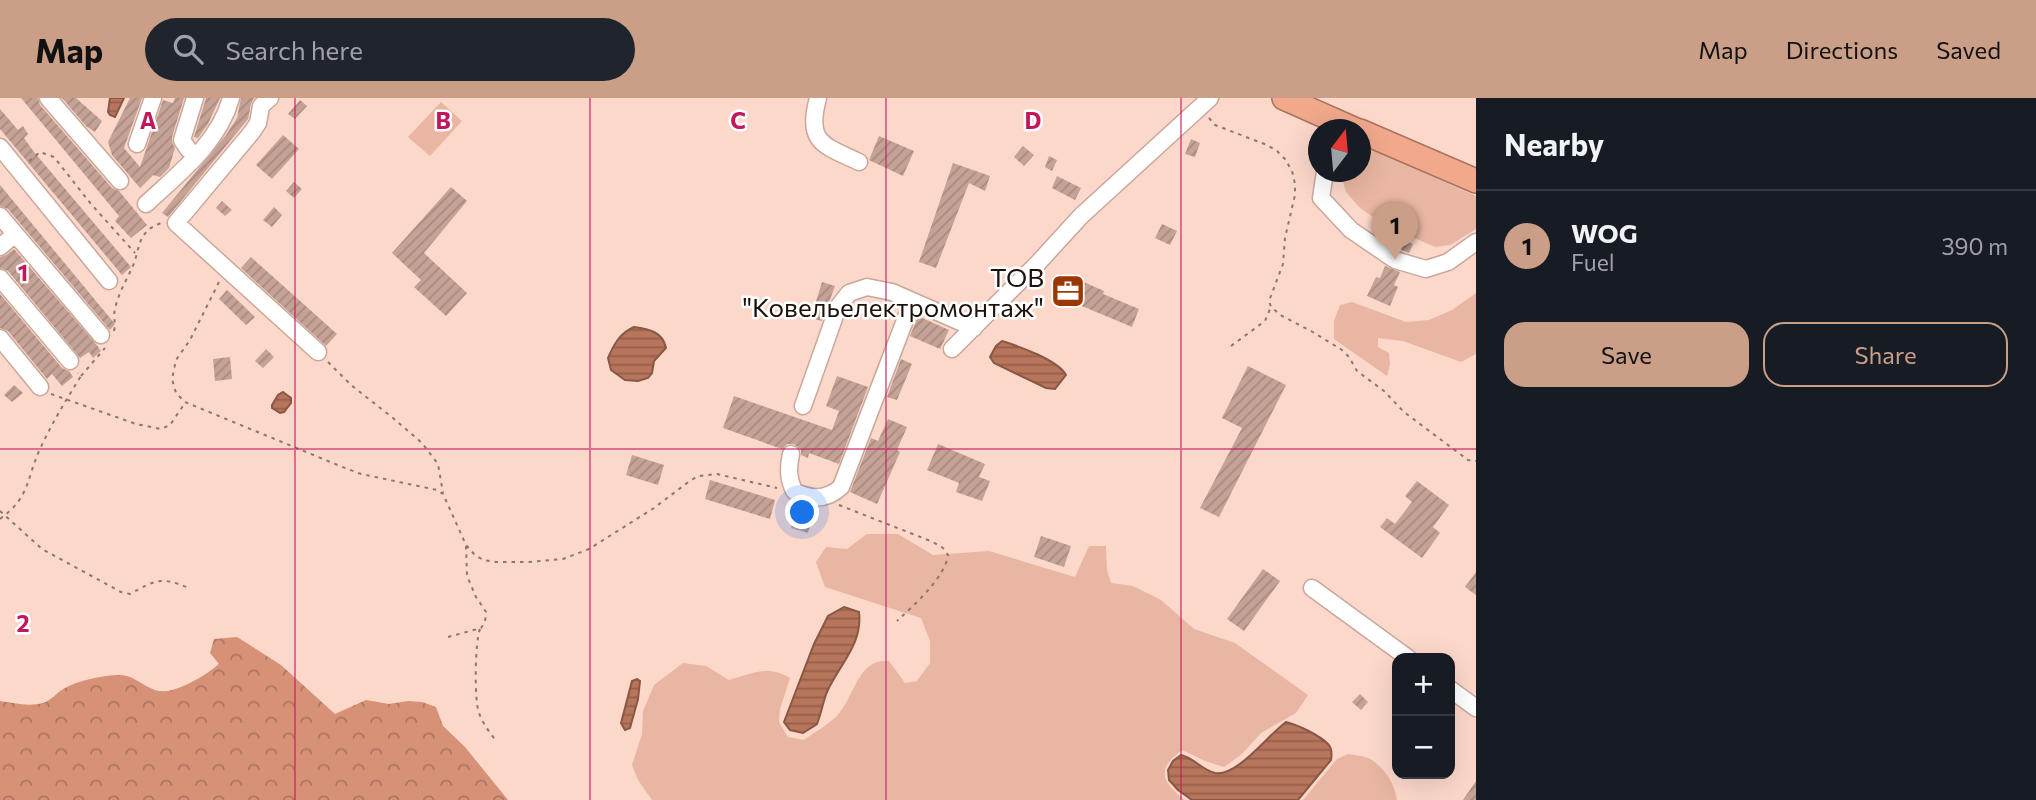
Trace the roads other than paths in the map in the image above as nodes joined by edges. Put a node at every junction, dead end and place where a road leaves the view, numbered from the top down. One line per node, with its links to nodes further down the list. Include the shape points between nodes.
1 (48, 98): 15 (lane)
2 (153, 98): 11 (lane)
3 (195, 98): 13 (lane, via 182,140)
4 (231, 98): 13 (lane, via 211,140)
5 (270, 98): 30 (lane, via 261,106 252,132 176,223)
6 (818, 98): 14 (lane, via 813,120 821,143)
7 (1284, 98): 9 (highway)
8 (1205, 103): 26 (lane, via 1081,216)
9 (1323, 119)
10 (1371, 136): 16 (highway)
11 (137, 144)
12 (0, 146): 24 (lane)
13 (196, 156): 18 (lane)
14 (859, 162)
15 (120, 181)
16 (1476, 181)
17 (1323, 182): 21 (lane, via 1321,198 1351,230 1395,260 1426,269 1448,262)
18 (146, 204)
19 (0, 216): 20 (lane)
20 (15, 234): 22 (lane); 28 (lane)
21 (1476, 242)
22 (0, 247)
23 (0, 278): 31 (lane)
24 (109, 281)
25 (912, 302): 26 (lane); 33 (lane, via 867,287 849,293 838,307); 34 (lane, via 841,487 815,498 794,491 788,468)
26 (974, 328): 29 (lane)
27 (0, 338): 32 (lane)
28 (106, 339)
29 (952, 349)
30 (318, 352)
31 (70, 361)
32 (40, 387)
33 (803, 406)
34 (791, 454)
35 (1312, 588): 36 (lane)
36 (1401, 653)
37 (1455, 693): 38 (lane)
38 (1476, 708)

